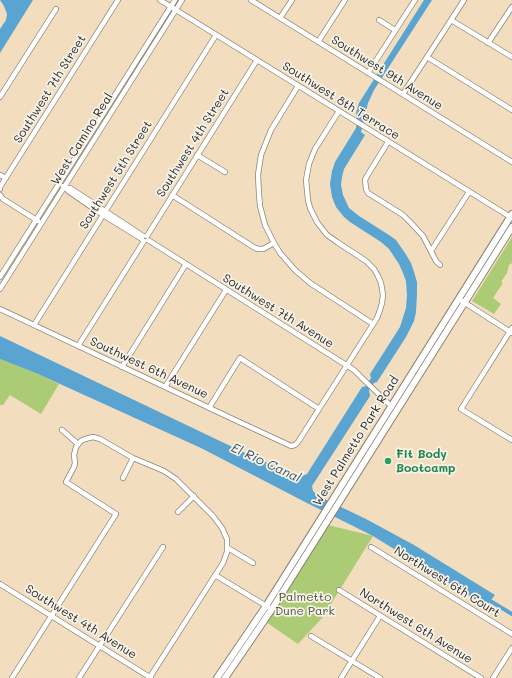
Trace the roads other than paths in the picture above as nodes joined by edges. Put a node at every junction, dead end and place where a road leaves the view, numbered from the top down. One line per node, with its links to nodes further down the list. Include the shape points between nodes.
1 (118, 0): 37 (street, Southwest 7th Street)
2 (160, 0): 10 (street, Southwest 8th Terrace)
3 (175, 0): 10 (street, West Camino Real)
4 (182, 0): 13 (street, West Camino Real)
5 (251, 0): 14 (street, Southwest 9th Avenue)
6 (292, 0): 14 (street)
7 (345, 0): 19 (street)
8 (415, 0): 17 (street)
9 (464, 0): 16 (street)
10 (170, 7): 13 (street, Southwest 8th Terrace); 26 (street, West Camino Real)
11 (512, 7): 20 (street)
12 (56, 9): 29 (street)
13 (175, 10): 18 (street, Southwest 8th Terrace); 27 (street, West Camino Real)
14 (280, 18): 19 (street, Southwest 9th Avenue)
15 (379, 20): 17 (street)
16 (451, 20): 20 (street); 21 (street)
17 (395, 30): 24 (street)
18 (216, 35): 23 (street, Southwest 8th Terrace); 43 (street, Southwest 5th Street)
19 (318, 42): 24 (street, Southwest 9th Avenue)
20 (488, 43): 22 (street)
21 (427, 57): 28 (street); 30 (street)
22 (512, 57)
23 (257, 60): 25 (street, Southwest 8th Terrace); 33 (street, Southwest 4th Street)
24 (368, 73): 28 (street, Southwest 9th Avenue)
25 (298, 86): 31 (street, Southwest 8th Terrace); 49 (street, via 271,130 263,148 259,167 260,206 265,225)
26 (118, 91): 27 (street); 38 (street, West Camino Real)
27 (123, 94): 38 (street, West Camino Real)
28 (403, 94): 34 (street, Southwest 9th Avenue)
29 (0, 97)
30 (512, 110)
31 (338, 111): 32 (street, Southwest 8th Terrace); 58 (street, via 309,164 306,180 308,200 313,215 322,229 369,264 378,276 383,299)
32 (388, 142): 40 (street, Southwest 8th Terrace); 50 (street, via 365,180 366,189 411,223 423,236)
33 (198, 155): 35 (street); 42 (street, Southwest 4th Street)
34 (511, 159)
35 (225, 172)
36 (0, 175): 37 (street)
37 (6, 178): 39 (street, Southwest 7th Street)
38 (63, 186): 43 (street, Southwest 7th Avenue); 45 (street, West Camino Real); 46 (street, West Camino Real)
39 (0, 189)
40 (469, 192): 44 (street, Southwest 8th Terrace); 50 (street)
41 (0, 195): 45 (street)
42 (172, 195): 48 (street, Southwest 4th Street); 49 (street, via 255,248 263,249)
43 (104, 213): 48 (street, Southwest 7th Avenue); 59 (street, Southwest 5th Street)
44 (511, 216): 56 (main road, West Palmetto Park Road)
45 (36, 220): 46 (street); 53 (street, West Camino Real)
46 (42, 224): 54 (street, West Camino Real)
47 (512, 227): 56 (main road, West Palmetto Park Road)
48 (145, 238): 51 (street, Southwest 7th Avenue); 61 (street, Southwest 4th Street)
49 (274, 243): 58 (street, via 301,276)
50 (431, 251): 52 (street)
51 (186, 264): 55 (street, Southwest 7th Avenue); 63 (street)
52 (440, 265)
53 (0, 277)
54 (0, 290)
55 (226, 290): 62 (street, Southwest 7th Avenue); 64 (street)
56 (461, 301): 60 (street); 65 (main road, West Palmetto Park Road); 69 (main road, West Palmetto Park Road)
57 (0, 309): 59 (street, Southwest 6th Avenue)
58 (373, 324): 62 (street)
59 (34, 325): 61 (street, Southwest 6th Avenue)
60 (511, 331): 71 (street, via 461,409)
61 (78, 346): 63 (street, Southwest 6th Avenue)
62 (346, 366): 65 (street, Southwest 7th Avenue); 67 (street)
63 (122, 367): 64 (street, Southwest 6th Avenue)
64 (165, 387): 66 (street, Southwest 6th Avenue)
65 (392, 406): 69 (main road, via 394,410 384,426); 70 (main road, West Palmetto Park Road)
66 (209, 408): 67 (street, Southwest 6th Avenue, via 291,446 298,442); 67 (street, via 240,358)
67 (319, 409)
68 (62, 430): 72 (street)
69 (383, 433): 74 (main road, West Palmetto Park Road)
70 (374, 435): 74 (main road, via 374,440 365,454); 85 (main road, West Palmetto Park Road)
71 (512, 440)
72 (78, 444): 73 (street, via 85,439 96,438); 87 (street, via 74,467 66,482 116,514)
73 (133, 458): 75 (street); 76 (street, via 170,474)
74 (366, 460): 86 (main road, West Palmetto Park Road)
75 (123, 478)
76 (194, 496): 77 (street); 80 (street, via 222,528)
77 (178, 512)
78 (163, 547): 91 (street)
79 (370, 547): 89 (street, Northwest 6th Court)
80 (228, 548): 81 (street); 82 (street, via 225,559)
81 (253, 563)
82 (215, 575): 85 (street); 96 (street)
83 (0, 585): 87 (street, Southwest 4th Avenue)
84 (339, 590): 88 (street, Northwest 6th Avenue)
85 (266, 606): 86 (street); 97 (main road, West Palmetto Park Road)
86 (272, 609): 98 (main road, West Palmetto Park Road)
87 (51, 616): 91 (street, Southwest 4th Avenue); 94 (street)
88 (380, 616): 93 (street); 101 (street, Northwest 6th Avenue)
89 (512, 634)
90 (311, 636): 93 (street)
91 (100, 646): 95 (street); 96 (street, Southwest 4th Avenue)
92 (512, 648): 102 (street)
93 (352, 661): 99 (street); 100 (street)
94 (12, 678)
95 (79, 678)
96 (151, 678)
97 (217, 678)
98 (225, 678)
99 (341, 678)
100 (380, 678)
101 (482, 678)
102 (493, 678)

